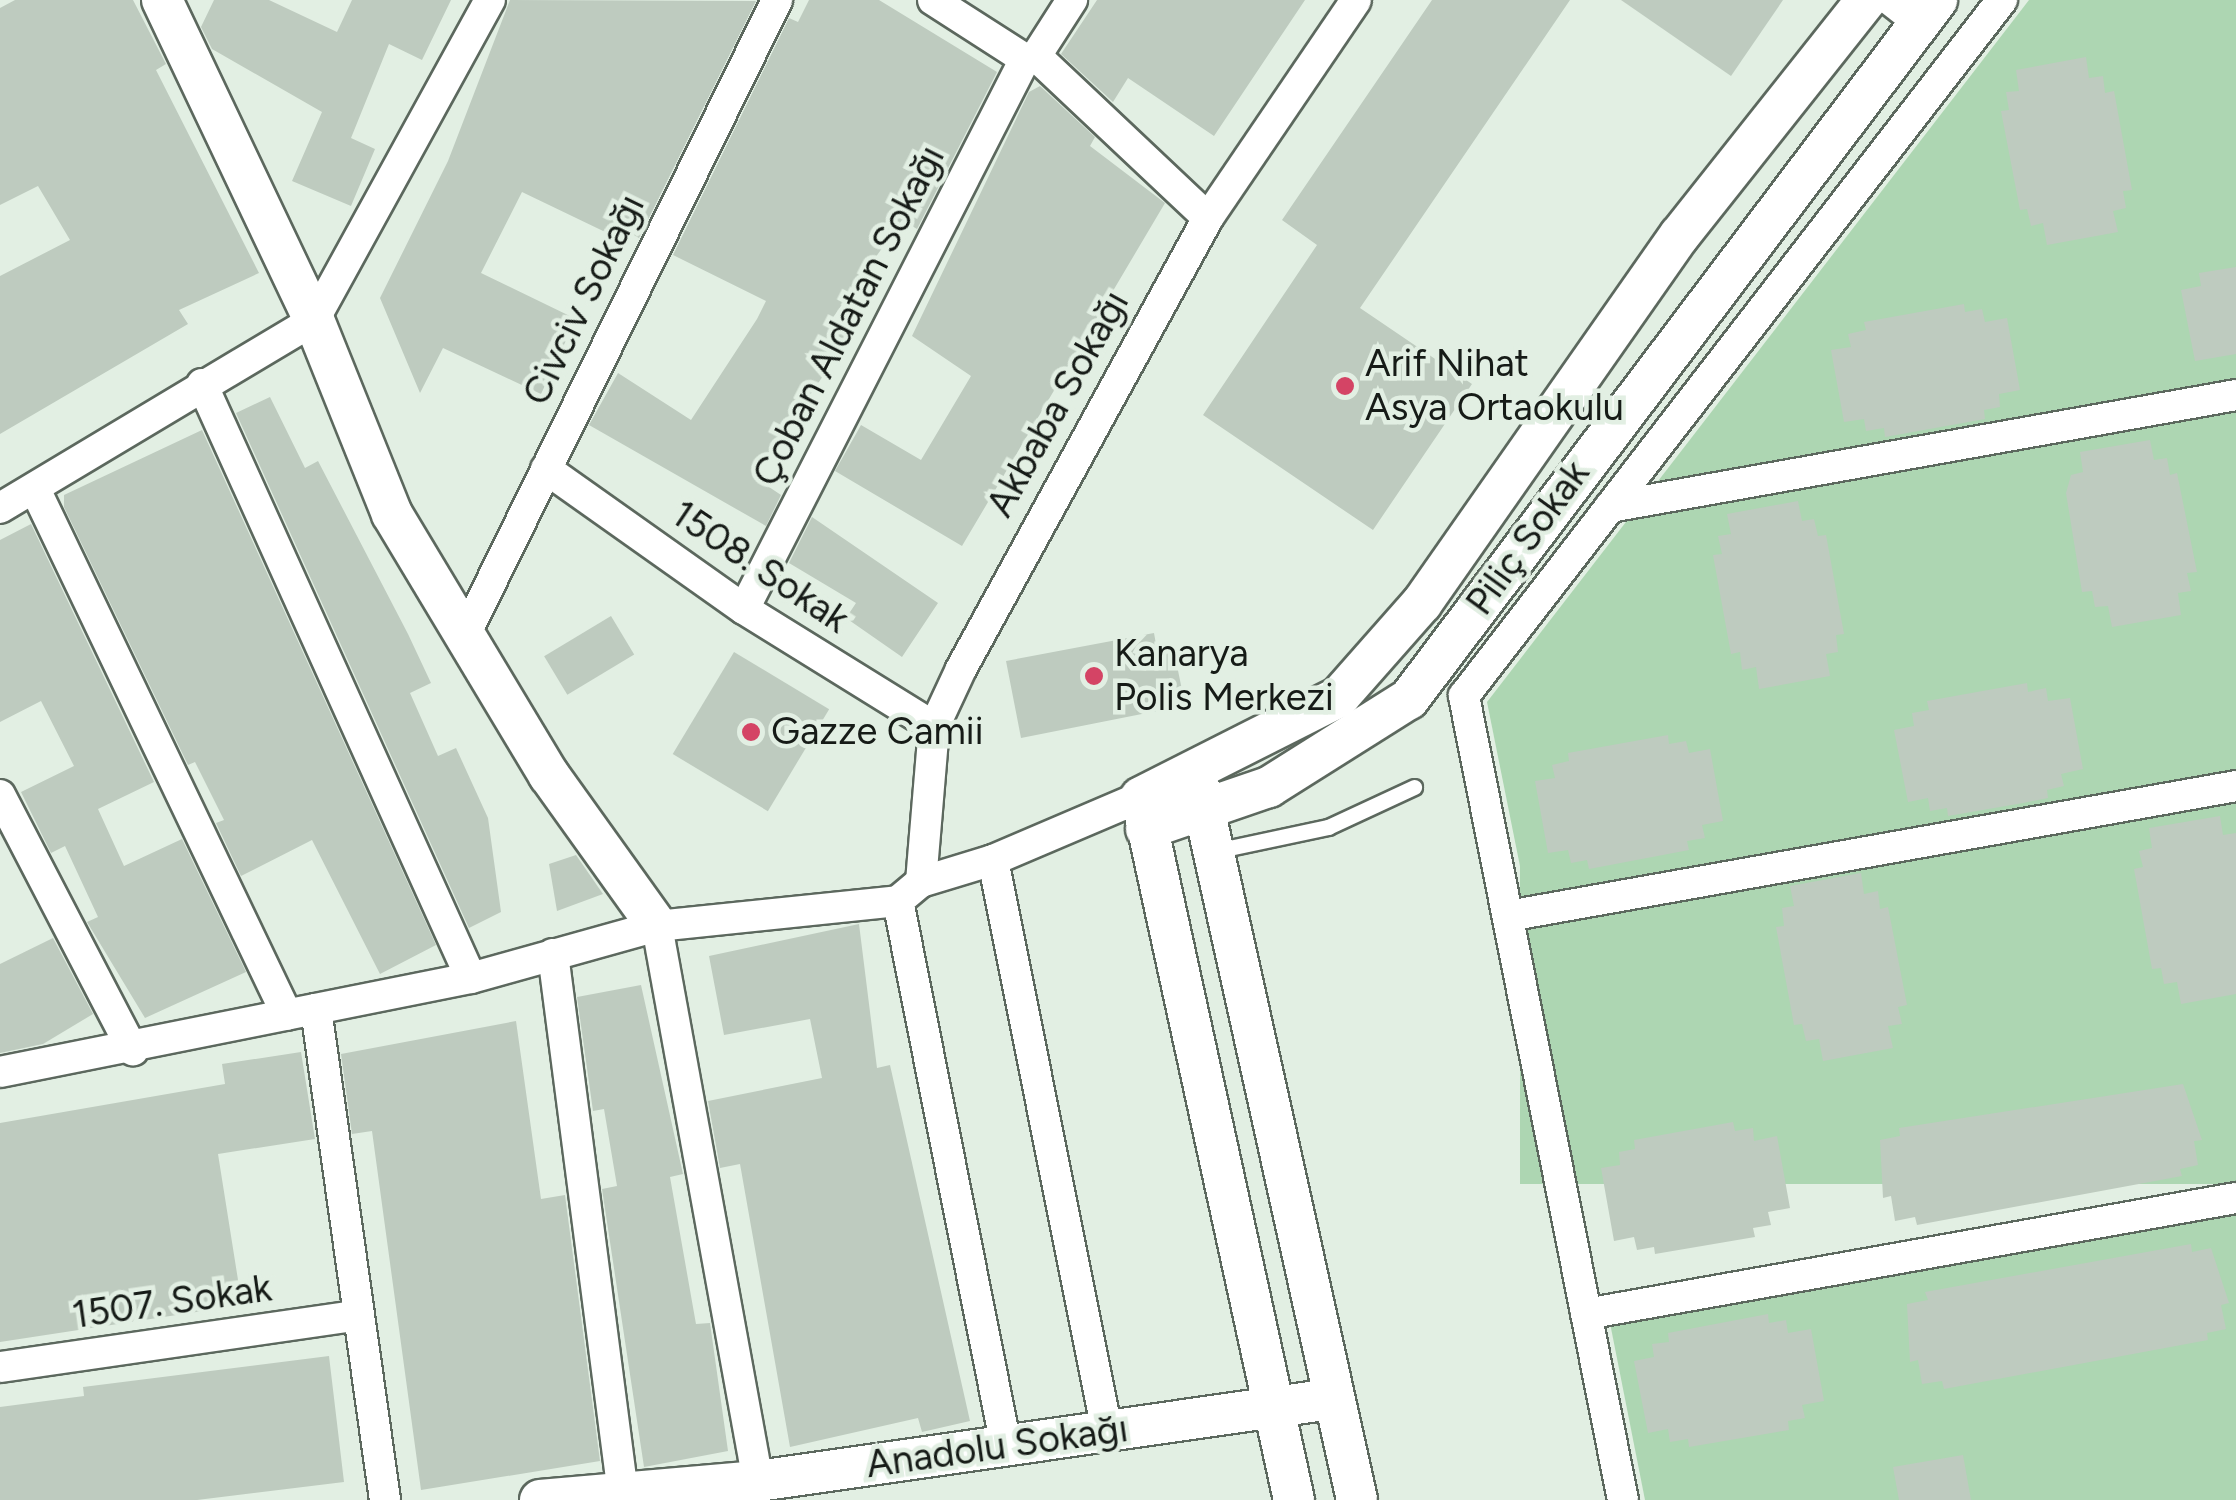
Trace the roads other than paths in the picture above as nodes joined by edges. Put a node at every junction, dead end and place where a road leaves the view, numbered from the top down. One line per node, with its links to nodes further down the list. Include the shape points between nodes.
1 (162, 0): 12 (street)
2 (490, 0): 12 (street)
3 (776, 0): 15 (street, Civciv Sokağı)
4 (932, 0): 10 (street)
5 (1072, 0): 10 (street, Çoban Aldatan Sokağı)
6 (1356, 0): 11 (street, Akbaba Sokağı)
7 (1866, 0): 24 (street, Piliç Sokak, via 1680,234 1422,603 1339,697)
8 (2002, 0): 17 (street)
9 (1915, 7): 24 (street, Piliç Sokak, via 1409,699 1269,787)
10 (1030, 58): 11 (street); 19 (street, Çoban Aldatan Sokağı)
11 (1208, 218): 21 (street, Akbaba Sokağı)
12 (314, 320): 13 (street); 20 (street, via 392,514)
13 (202, 384): 16 (street); 33 (street)
14 (2236, 396): 17 (street)
15 (546, 468): 19 (street, 1508. Sokak); 20 (street, Civciv Sokağı)
16 (35, 489): 18 (street); 34 (street)
17 (1610, 507): 30 (street, via 1464,696)
18 (0, 508)
19 (744, 609): 21 (street, 1508. Sokak)
20 (465, 635): 31 (street)
21 (934, 727): 29 (street, Akbaba Sokağı)
22 (1414, 786): 27 (lane, via 1328,827)
23 (2236, 786): 30 (street)
24 (1200, 790): 26 (street, Piliç Sokak); 27 (street)
25 (0, 795): 35 (street)
26 (1144, 813): 28 (street, via 1091,815); 42 (street)
27 (1214, 851): 41 (street)
28 (993, 860): 29 (street); 43 (street)
29 (910, 891): 31 (street); 44 (street, Akbaba Sokağı)
30 (1508, 916): 38 (street)
31 (657, 926): 32 (street); 45 (street)
32 (553, 954): 33 (street); 46 (street)
33 (470, 978): 34 (street)
34 (302, 1012): 35 (street); 39 (street)
35 (133, 1050): 36 (street)
36 (0, 1072)
37 (2236, 1198): 38 (street)
38 (1586, 1314): 51 (street)
39 (356, 1316): 40 (street, 1507. Sokak); 47 (street)
40 (0, 1367)
41 (1331, 1399): 42 (street, Anadolu Sokağı); 50 (street)
42 (1275, 1407): 43 (street, Anadolu Sokağı); 49 (street)
43 (1107, 1431): 44 (street, Anadolu Sokağı)
44 (1006, 1446): 45 (street, Anadolu Sokağı)
45 (758, 1481): 46 (street, Anadolu Sokağı)
46 (622, 1486): 48 (street, Anadolu Sokağı)
47 (385, 1500)
48 (540, 1500)
49 (1294, 1500)
50 (1357, 1500)
51 (1623, 1500)

